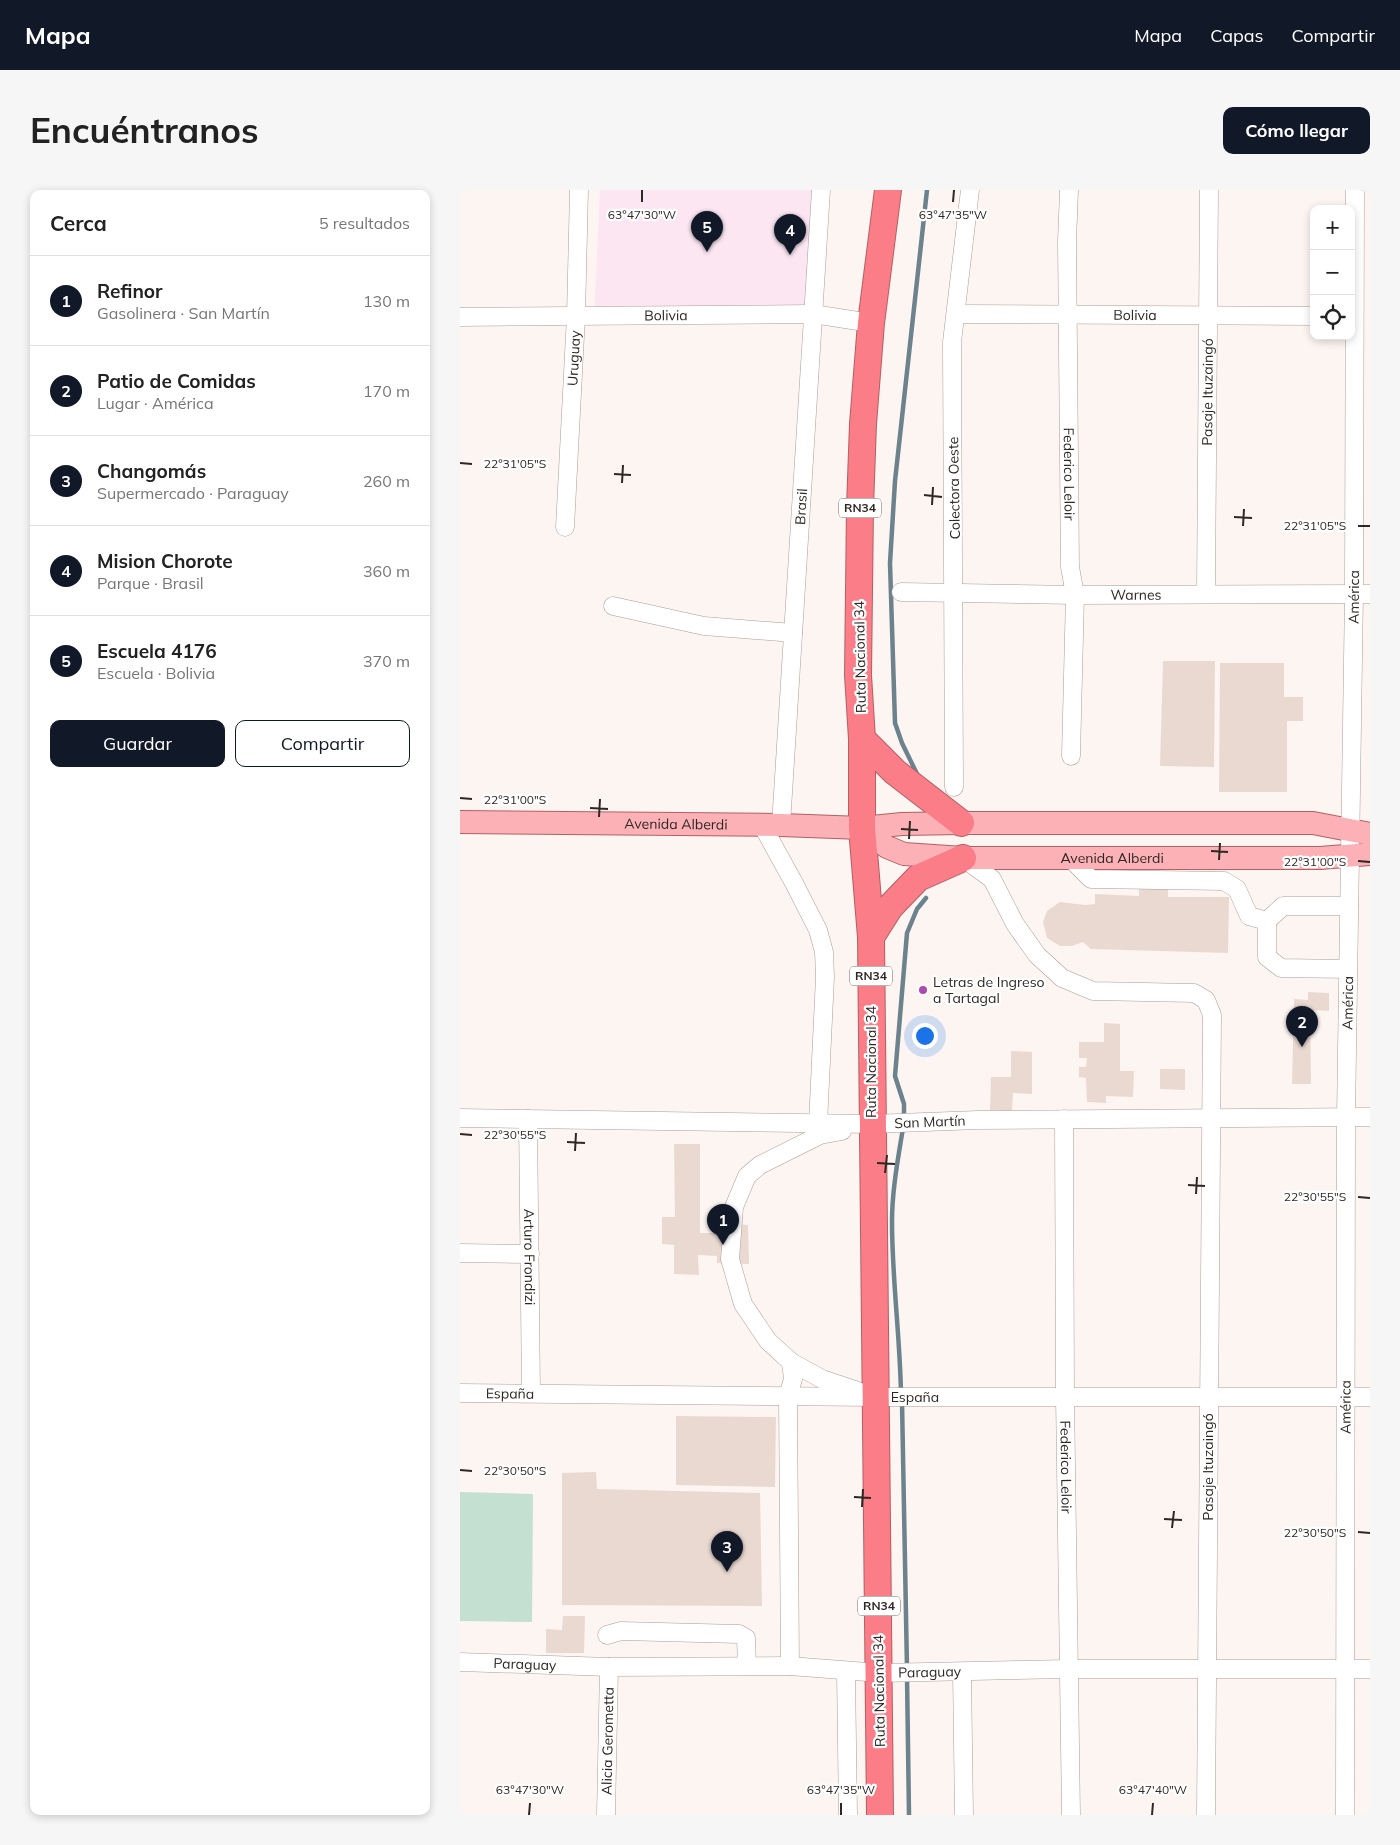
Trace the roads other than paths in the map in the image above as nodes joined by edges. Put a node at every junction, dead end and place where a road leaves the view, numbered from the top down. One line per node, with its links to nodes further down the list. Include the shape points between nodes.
1 (578, 190): 11 (street, Uruguay)
2 (821, 190): 8 (street, Brasil)
3 (888, 190): 16 (highway, Ruta Nacional 34 / RN34)
4 (970, 190): 9 (street, Colectora Oeste)
5 (1070, 190): 10 (street, Federico Leloir, via 1067,242)
6 (1209, 190): 12 (street, Pasaje Ituzaingó)
7 (1355, 190): 14 (street, América)
8 (813, 314): 11 (street, Bolivia); 16 (street, Bolivia); 24 (street, Brasil)
9 (956, 314): 10 (street, Bolivia); 19 (street, Colectora Oeste, via 952,342)
10 (1069, 314): 12 (street, Bolivia); 22 (street, Federico Leloir, via 1070,567)
11 (576, 316): 15 (street, Bolivia); 17 (street, Uruguay)
12 (1208, 316): 13 (street, Bolivia); 20 (street, Pasaje Ituzaingó)
13 (1310, 316)
14 (1359, 316): 21 (street, América)
15 (460, 317)
16 (871, 323): 25 (highway, Ruta Nacional 34 / RN34, via 860,507 858,675)
17 (566, 527)
18 (901, 592): 19 (street, Warnes)
19 (954, 592): 22 (street, Warnes); 27 (street, Colectora Oeste)
20 (1206, 594): 21 (street, Warnes); 22 (street, Warnes)
21 (1362, 594): 33 (street, América)
22 (1075, 595): 26 (street, Federico Leloir)
23 (613, 606): 24 (street, via 704,626)
24 (793, 633): 31 (street, Brasil)
25 (862, 738): 30 (highway, via 895,772); 32 (highway, Ruta Nacional 34 / RN34)
26 (1070, 756)
27 (954, 787)
28 (460, 822): 31 (main road, Avenida Alberdi)
29 (1070, 823): 30 (main road, Avenida Alberdi); 33 (main road, Avenida Alberdi, via 1313,823); 36 (main road, via 1059,835 1060,845)
30 (960, 824): 32 (main road, Avenida Alberdi)
31 (771, 825): 32 (main road, Avenida Alberdi); 47 (street, via 794,883 818,930 824,952)
32 (862, 828): 35 (main road, Avenida Alberdi, via 887,847 904,854); 39 (highway, Ruta Nacional 34 / RN34)
33 (1360, 832): 34 (street, América)
34 (1360, 855): 36 (main road, Avenida Alberdi, via 1320,858); 37 (street, América)
35 (963, 858): 36 (main road, Avenida Alberdi); 39 (highway, via 918,878 890,906); 44 (street, Pasaje Ituzaingó, via 992,879 1015,924 1037,955 1062,978 1093,991 1194,994 1206,1000 1212,1016)
36 (1070, 858): 38 (street, via 1091,880 1224,881 1237,889 1249,916)
37 (1349, 906): 38 (street, via 1283,906); 40 (street, América)
38 (1267, 921): 40 (street, via 1267,957 1281,968)
39 (871, 937): 48 (highway, Ruta Nacional 34 / RN34)
40 (1348, 970): 41 (street, América)
41 (1346, 1117): 42 (street, San Martín); 44 (street, San Martín); 58 (street, América)
42 (1370, 1117)
43 (460, 1118): 45 (street, San Martín)
44 (1210, 1118): 46 (street, San Martín); 57 (street, Pasaje Ituzaingó)
45 (528, 1119): 47 (street, San Martín); 50 (street, Arturo Frondizi)
46 (1064, 1119): 48 (street, San Martín); 56 (street, Federico Leloir)
47 (818, 1124): 48 (street, San Martín)
48 (872, 1124): 51 (street, via 820,1135 760,1165 747,1176 734,1207 730,1260 743,1304 768,1341); 55 (highway, Ruta Nacional 34 / RN34)
49 (460, 1253): 50 (street)
50 (530, 1254): 53 (street, Arturo Frondizi)
51 (792, 1362): 54 (street, via 793,1379); 55 (street, via 822,1379)
52 (460, 1393): 53 (street, España)
53 (531, 1393): 54 (street, España)
54 (788, 1396): 55 (street, España); 63 (street)
55 (893, 1396): 56 (street, España); 71 (highway, Ruta Nacional 34 / RN34)
56 (1065, 1396): 57 (street, España); 65 (street, Federico Leloir)
57 (1209, 1396): 58 (street, España); 66 (street, Pasaje Ituzaingó)
58 (1346, 1396): 59 (street, España); 67 (street, América)
59 (1370, 1396)
60 (607, 1635): 62 (street, via 621,1632 739,1634 746,1638)
61 (460, 1662): 64 (street, Paraguay)
62 (747, 1666): 63 (street, Paraguay); 64 (street, Paraguay)
63 (790, 1666): 69 (street, Paraguay)
64 (609, 1667): 74 (street, Alicia Gerometta)
65 (1069, 1669): 66 (street, Paraguay); 70 (street, Paraguay); 78 (street, Federico Leloir)
66 (1207, 1669): 67 (street, Paraguay); 79 (street, Pasaje Ituzaingó)
67 (1346, 1669): 68 (street, Paraguay); 80 (street, América)
68 (1370, 1669)
69 (846, 1672): 71 (street, Paraguay); 72 (street)
70 (962, 1672): 71 (street, Paraguay); 77 (street)
71 (898, 1673): 73 (highway, Ruta Nacional 34 / RN34)
72 (848, 1743): 73 (street); 75 (street)
73 (880, 1752): 76 (highway, Ruta Nacional 34 / RN34)
74 (606, 1815)
75 (848, 1815)
76 (880, 1815)
77 (964, 1815)
78 (1071, 1815)
79 (1206, 1815)
80 (1345, 1815)

